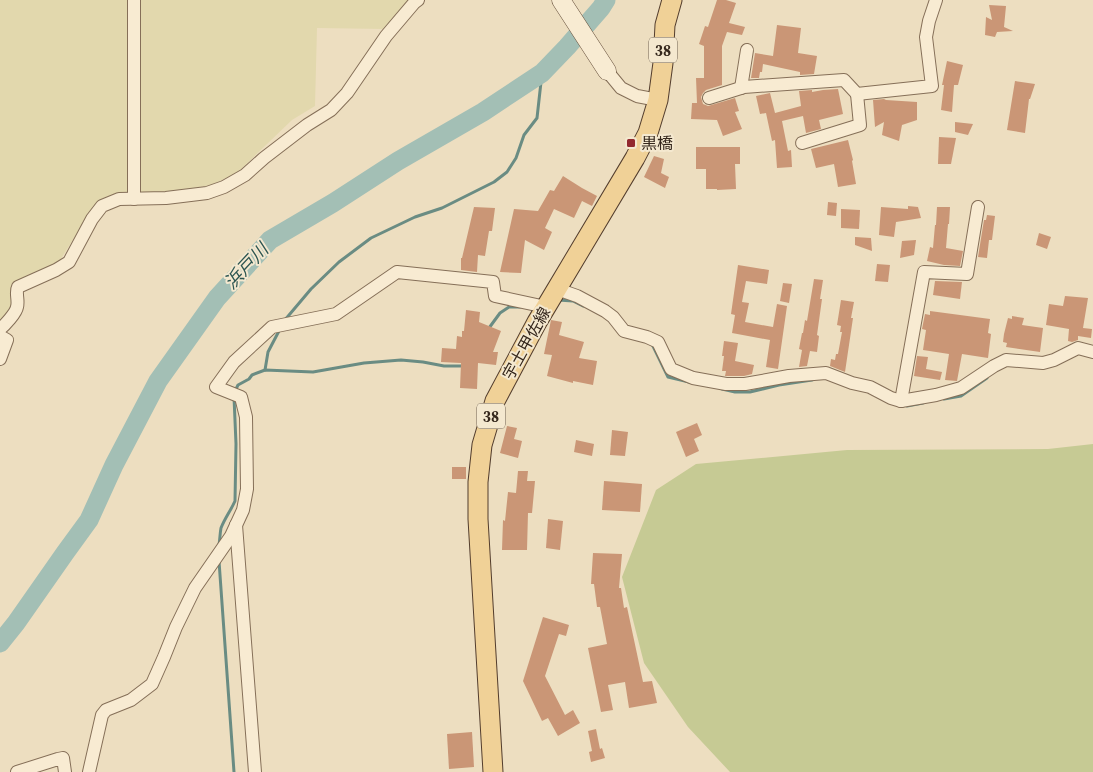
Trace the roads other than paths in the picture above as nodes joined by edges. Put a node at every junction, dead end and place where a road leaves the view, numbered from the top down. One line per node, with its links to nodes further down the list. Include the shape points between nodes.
1 (134, 0): 13 (street)
2 (418, 0): 13 (street, via 386,36 347,93 331,110 307,125 245,175 224,188 207,193)
3 (561, 0): 7 (street)
4 (672, 0): 11 (main road, 宇土甲佐線 / 38, via 665,25)
5 (936, 0): 9 (street, via 926,37 932,86)
6 (747, 50): 8 (street)
7 (607, 71): 11 (street, via 621,88 637,96)
8 (741, 88): 9 (street, via 844,80); 10 (street)
9 (857, 94): 12 (street, via 860,124)
10 (709, 98)
11 (658, 100): 15 (main road, 宇土甲佐線 / 38, via 648,133 635,158)
12 (802, 143)
13 (134, 199): 17 (street, via 119,199 102,206 70,262 18,287 18,307)
14 (978, 207): 21 (street, via 967,274 924,272)
15 (557, 289): 16 (main road, 宇土甲佐線 / 38); 21 (street, via 605,311 624,330 658,342 671,370 693,378 746,384 826,373 870,387)
16 (546, 307): 22 (street, via 496,296 493,282 397,272 336,314 272,327 234,362 216,387 241,397 246,417 246,489 243,510); 27 (main road, 宇土甲佐線 / 38, via 494,401 482,445 478,519)
17 (0, 329)
18 (0, 336): 20 (street, via 7,340)
19 (1093, 352): 21 (street, via 1078,348 1043,363 1006,360 961,388)
20 (0, 359)
21 (901, 402)
22 (236, 524): 25 (street, via 195,588 152,684 131,700 106,710 102,715); 26 (street)
23 (17, 772): 24 (street, via 63,758)
24 (65, 772)
25 (89, 772)
26 (255, 772)
27 (493, 772)

